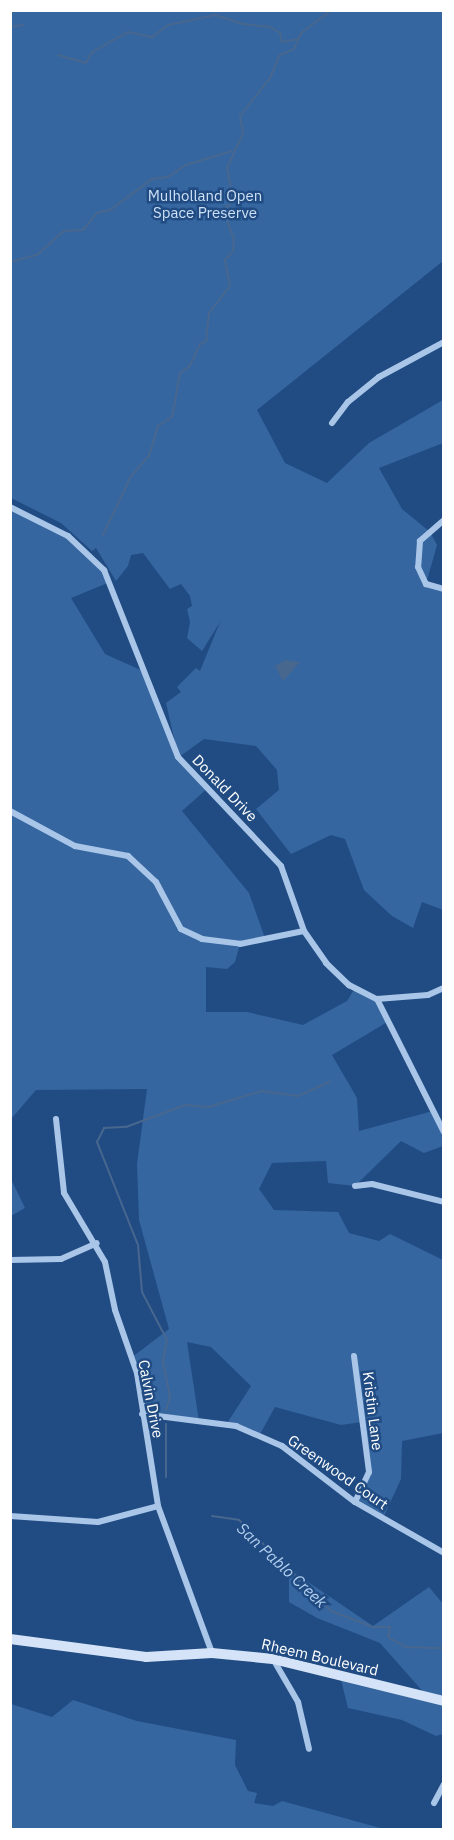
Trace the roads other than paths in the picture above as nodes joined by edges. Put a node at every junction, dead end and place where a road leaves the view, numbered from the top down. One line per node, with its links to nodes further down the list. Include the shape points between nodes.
1 (444, 342): 2 (street, via 379,377 345,405)
2 (332, 423)
3 (10, 507): 7 (street, Donald Drive, via 68,536 104,570 178,757 281,866)
4 (444, 520): 5 (street, via 420,541 418,567 426,584)
5 (444, 588)
6 (10, 811): 7 (street, via 75,846 128,856 156,882 181,929 202,939 240,944)
7 (304, 932): 9 (street, Donald Drive, via 326,963 349,985)
8 (444, 988): 9 (street, via 428,995)
9 (377, 999): 11 (street)
10 (56, 1119): 14 (street, Calvin Drive, via 64,1192)
11 (444, 1132)
12 (355, 1185): 13 (street, via 372,1184)
13 (444, 1202)
14 (97, 1243): 15 (street, via 61,1259); 17 (street, Calvin Drive, via 137,1373)
15 (10, 1260)
16 (354, 1356): 18 (street, Kristin Lane, via 369,1472)
17 (142, 1414): 18 (street, Greenwood Court, via 236,1426 282,1446); 19 (street, Calvin Drive)
18 (355, 1502): 21 (street, Greenwood Court)
19 (158, 1506): 20 (street, via 98,1522); 23 (street, Calvin Drive)
20 (10, 1516)
21 (444, 1553)
22 (10, 1639): 23 (street, Rheem Boulevard, via 146,1657)
23 (212, 1653): 24 (street, Rheem Boulevard)
24 (273, 1659): 25 (street, Rheem Boulevard); 26 (street, via 298,1701)
25 (444, 1701)
26 (309, 1749)
27 (444, 1784): 28 (street)
28 (434, 1803)

